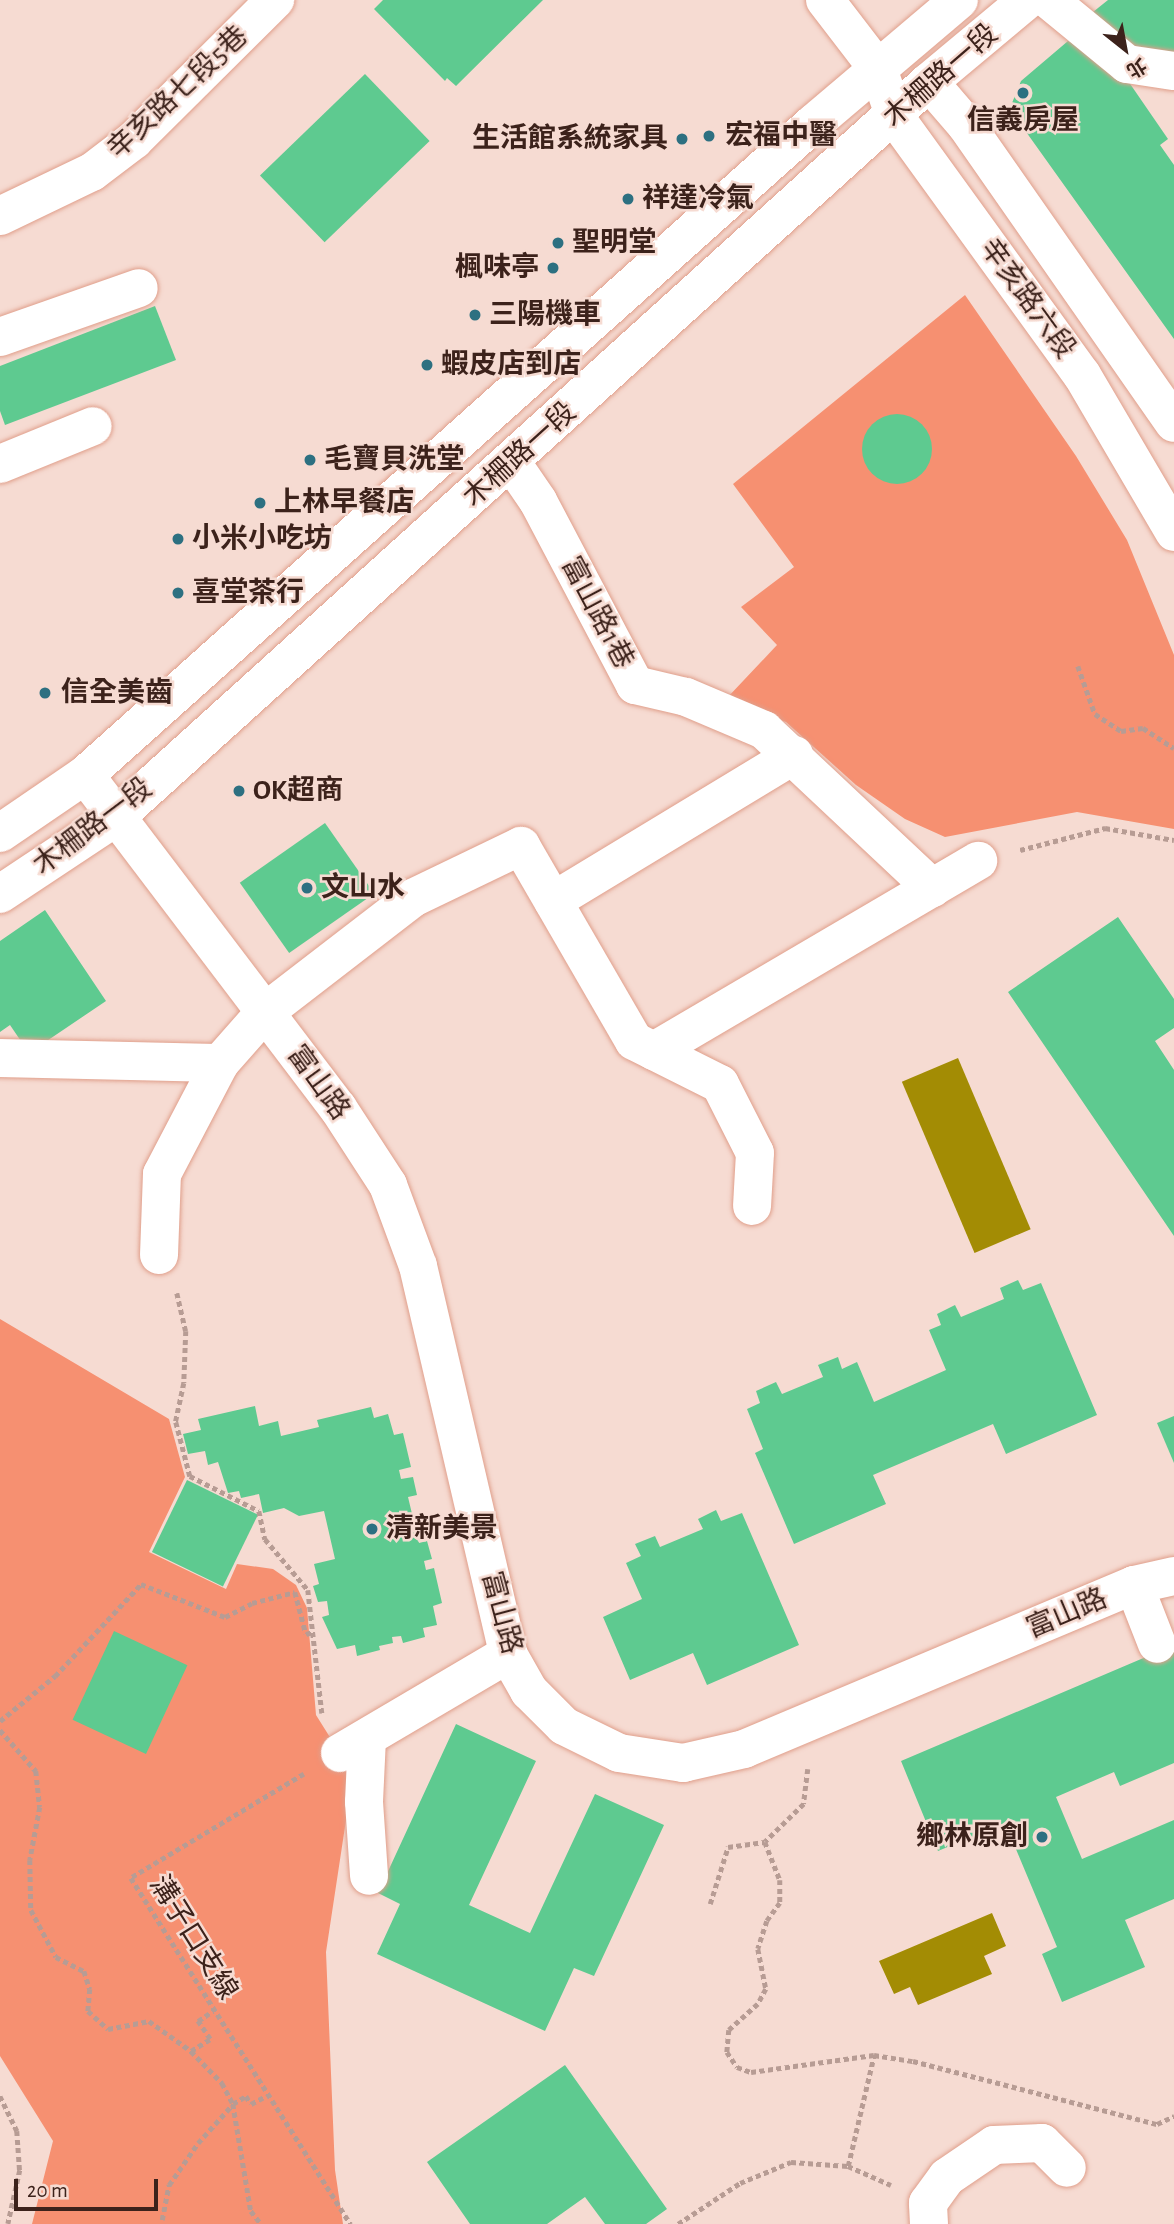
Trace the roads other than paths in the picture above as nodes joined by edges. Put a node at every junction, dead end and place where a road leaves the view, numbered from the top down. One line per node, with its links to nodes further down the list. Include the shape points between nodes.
1 (275, 0): 10 (street, 辛亥路七段5巷, via 134,140 92,172)
2 (825, 0): 6 (street, 辛亥路六段)
3 (959, 0): 6 (street, 木柵路一段)
4 (1027, 0): 8 (street, 木柵路一段)
5 (1049, 0): 7 (street, via 1126,64)
6 (878, 69): 8 (street); 9 (street, 辛亥路六段); 19 (street, 木柵路一段)
7 (1174, 71)
8 (929, 82): 9 (street, 木柵路一段); 13 (street, 辛亥路六段, via 967,125)
9 (895, 117): 15 (street, 木柵路一段); 17 (street, 辛亥路六段, via 1082,375)
10 (0, 216)
11 (139, 288): 12 (street)
12 (0, 337)
13 (1174, 423)
14 (93, 426): 16 (street)
15 (512, 463): 18 (street, 富山路1巷, via 538,501 635,685 686,697 764,730); 20 (street, 木柵路一段)
16 (0, 464)
17 (1174, 532)
18 (794, 755): 23 (street, 富山路1巷); 25 (street)
19 (85, 775): 20 (street, 富山路); 21 (street, 木柵路一段)
20 (117, 817): 24 (street, 木柵路一段); 26 (street, 富山路)
21 (0, 833)
22 (978, 861): 23 (street)
23 (932, 888): 27 (street)
24 (0, 894)
25 (553, 901): 26 (street, via 521,846 413,898); 27 (street, via 634,1041)
26 (265, 1012): 29 (street); 35 (street, 富山路, via 338,1108 388,1185 418,1266)
27 (653, 1051): 30 (street, via 720,1084 755,1153)
28 (0, 1058): 29 (street)
29 (220, 1063): 31 (street, via 162,1174)
30 (752, 1206)
31 (159, 1255)
32 (1174, 1576): 33 (street, 富山路)
33 (1135, 1585): 34 (street); 35 (street, 富山路, via 744,1749 682,1763 618,1753 564,1726 528,1691)
34 (1157, 1644)
35 (508, 1654): 36 (street, via 353,1745 364,1802)
36 (369, 1876)
37 (1067, 2168): 38 (street, via 1042,2143 994,2145 947,2177)
38 (929, 2213)

